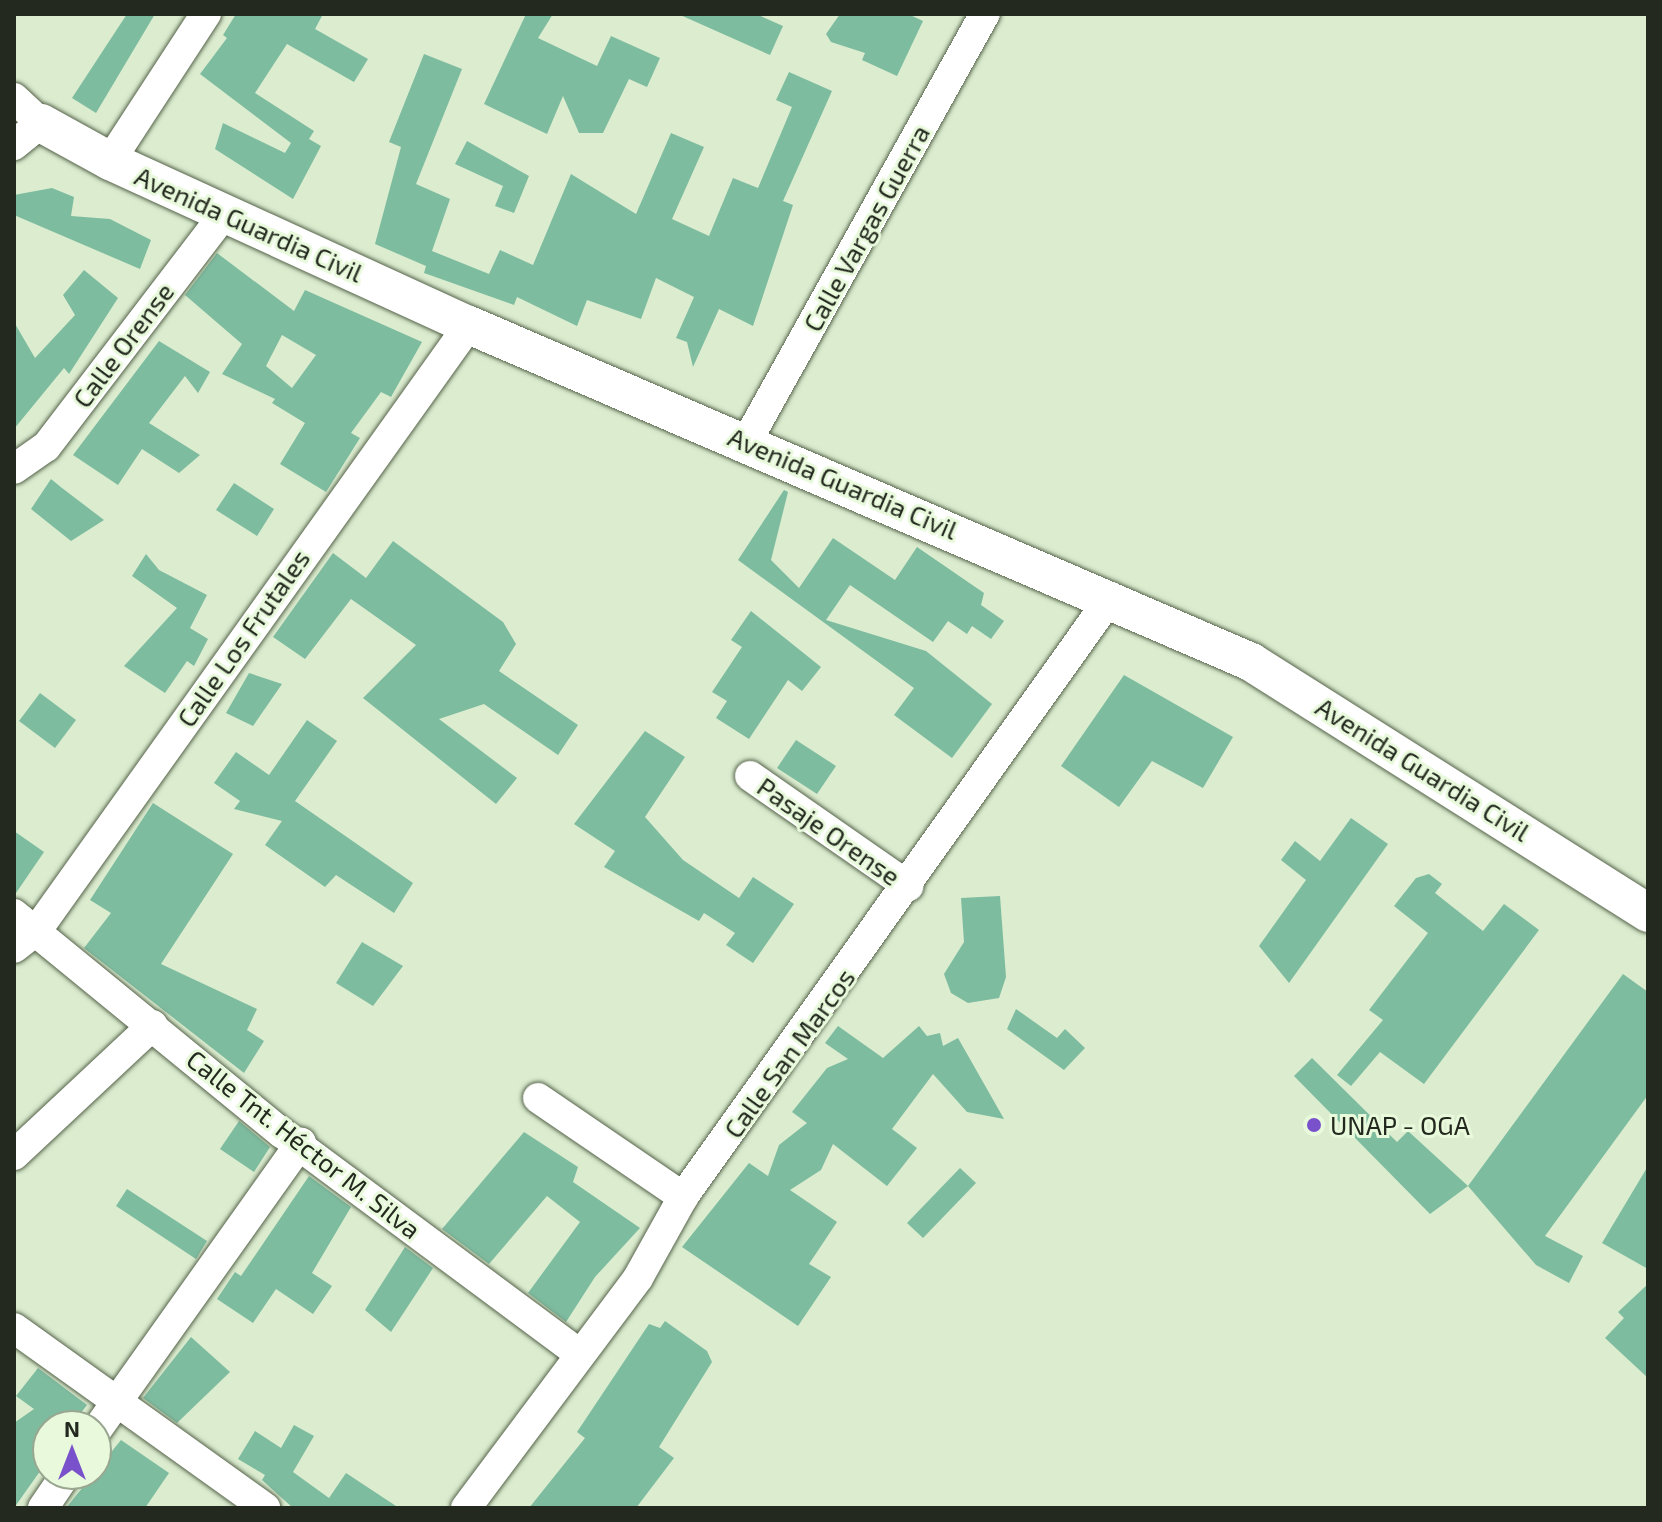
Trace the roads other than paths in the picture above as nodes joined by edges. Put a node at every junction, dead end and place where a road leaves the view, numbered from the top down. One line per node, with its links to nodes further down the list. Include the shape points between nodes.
1 (206, 14): 4 (street)
2 (985, 14): 7 (street, Calle Vargas Guerra)
3 (23, 122): 4 (main road, Avenida Guardia Civil)
4 (110, 161): 5 (main road, Avenida Guardia Civil)
5 (224, 214): 6 (main road, Avenida Guardia Civil); 8 (street, Calle Orense, via 46,447)
6 (469, 325): 7 (main road, Avenida Guardia Civil); 13 (street, Calle Los Frutales)
7 (747, 441): 9 (main road, Avenida Guardia Civil)
8 (14, 469)
9 (1111, 597): 11 (street, Calle San Marcos); 12 (main road, Avenida Guardia Civil, via 1251,662)
10 (750, 776): 11 (street, Pasaje Orense)
11 (908, 886): 18 (street, Calle San Marcos)
12 (1648, 913)
13 (22, 931): 14 (street, Calle Tnt. Héctor M. Silva)
14 (153, 1025): 16 (street, Calle Tnt. Héctor M. Silva); 17 (street)
15 (538, 1098): 18 (street)
16 (301, 1143): 20 (street, Calle Tnt. Héctor M. Silva); 21 (street)
17 (14, 1155)
18 (683, 1197): 20 (street, Calle San Marcos, via 638,1278)
19 (14, 1328): 21 (street)
20 (577, 1352): 26 (street, Calle San Marcos)
21 (115, 1404): 22 (street); 25 (street)
22 (111, 1410)
23 (55, 1490): 24 (street)
24 (43, 1508)
25 (265, 1508)
26 (466, 1508)

